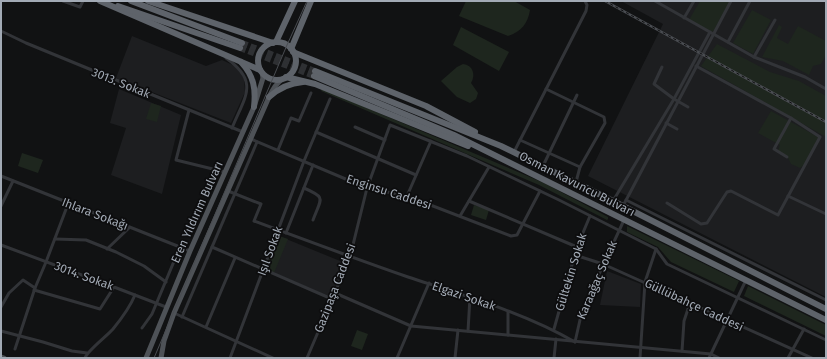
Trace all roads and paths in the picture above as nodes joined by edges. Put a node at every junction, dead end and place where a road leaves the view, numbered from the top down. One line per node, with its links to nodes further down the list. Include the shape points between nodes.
1 (63, 1): 2 (street, via 80,7)
2 (83, 1)
3 (100, 1): 20 (highway)
4 (106, 1): 5 (highway, via 241,46)
5 (131, 1)
6 (148, 1): 18 (highway)
7 (295, 1): 18 (highway)
8 (311, 1): 21 (highway)
9 (585, 1): 29 (street, via 586,11)
10 (655, 1): 14 (street)
11 (694, 1): 14 (street)
12 (731, 1): 17 (street)
13 (750, 1): 19 (street)
14 (684, 17): 17 (street)
15 (775, 20): 22 (street)
16 (1, 31): 40 (street, 3013. Sokak)
17 (711, 33): 19 (street); 24 (street); 35 (street)
18 (274, 42): 21 (highway, via 287,45); 26 (highway, via 264,47 260,53 258,63)
19 (728, 42): 22 (street)
20 (213, 49): 23 (highway); 44 (street, via 239,68 246,80 245,96)
21 (292, 51): 27 (highway, via 295,66); 53 (highway, via 426,106)
22 (754, 58): 30 (street, via 805,77)
23 (239, 60): 26 (highway); 38 (highway, via 253,80)
24 (696, 66): 36 (street); 41 (street)
25 (662, 67): 35 (street, via 654,84)
26 (261, 71): 27 (highway, via 272,79); 38 (main road, Eren Yıldırım Bulvarı, via 263,78)
27 (285, 78): 28 (highway); 33 (main road, Eren Yıldırım Bulvarı, via 278,82)
28 (309, 82): 33 (highway, via 287,85); 57 (highway)
29 (546, 89): 37 (street); 50 (street)
30 (826, 89)
31 (310, 93): 54 (street, via 299,121 291,118)
32 (577, 95): 37 (street)
33 (269, 97): 48 (main road, Eren Yıldırım Bulvarı)
34 (330, 99): 47 (street, Işıl Sokak)
35 (674, 99): 36 (street); 77 (street)
36 (678, 101): 39 (street); 42 (street)
37 (574, 103): 56 (street); 64 (street, via 604,117 606,121)
38 (254, 107): 46 (main road, Eren Yıldırım Bulvarı)
39 (688, 107)
40 (189, 110): 44 (street, 3013. Sokak); 65 (street, via 176,160)
41 (791, 118): 58 (street, via 774,149); 76 (street, via 820,137)
42 (666, 123): 45 (street); 78 (street)
43 (355, 127): 49 (street)
44 (232, 128): 46 (street, 3013. Sokak)
45 (677, 129)
46 (243, 132): 65 (main road, Eren Yıldırım Bulvarı)
47 (316, 132): 59 (street); 60 (street, Işıl Sokak)
48 (251, 139): 52 (street, Enginsu Caddesi); 72 (main road, Eren Yıldırım Bulvarı)
49 (385, 140): 51 (street, Gazipaşa Caddesi, via 390,125); 59 (street, Gazipaşa Caddesi)
50 (520, 140): 55 (street); 56 (street)
51 (431, 141): 63 (street); 66 (street)
52 (257, 142): 54 (street, Enginsu Caddesi); 74 (street)
53 (501, 146): 55 (highway, Osman Kavuncu Bulvarı); 57 (highway, Osman Kavuncu Bulvarı, via 314,74)
54 (278, 150): 60 (street, Enginsu Caddesi)
55 (514, 152): 62 (highway, Osman Kavuncu Bulvarı)
56 (549, 153): 62 (street); 64 (street)
57 (496, 156): 88 (highway, Osman Kavuncu Bulvarı)
58 (787, 157)
59 (378, 158): 66 (street); 71 (street, Gazipaşa Caddesi)
60 (304, 161): 61 (street, Enginsu Caddesi); 91 (street, Işıl Sokak)
61 (313, 165): 70 (street); 71 (street, Enginsu Caddesi)
62 (543, 166): 69 (highway, Osman Kavuncu Bulvarı)
63 (489, 167): 73 (street); 79 (street)
64 (580, 167): 69 (street)
65 (225, 172): 101 (main road, Eren Yıldırım Bulvarı)
66 (416, 175): 75 (street)
67 (1, 176): 68 (street, Ihlara Sokağı)
68 (13, 181): 81 (street, Ihlara Sokağı); 82 (street)
69 (576, 182): 77 (highway, Osman Kavuncu Bulvarı)
70 (304, 188): 87 (street, via 320,197); 93 (street)
71 (367, 188): 75 (street, Enginsu Caddesi); 103 (street, Gazipaşa Caddesi)
72 (228, 191): 74 (street); 126 (main road, Eren Yıldırım Bulvarı)
73 (540, 191): 86 (street); 89 (street)
74 (235, 194): 91 (street, Elgazi Sokak, via 261,204 254,221); 96 (street)
75 (407, 196): 85 (street, Enginsu Caddesi)
76 (788, 196): 80 (street, via 779,214 776,215 729,191 707,223 703,224); 84 (street)
77 (613, 200): 83 (highway, Osman Kavuncu Bulvarı)
78 (626, 200): 83 (street); 119 (street)
79 (469, 201): 85 (street); 89 (street)
80 (667, 203)
81 (68, 204): 90 (street, Ihlara Sokağı); 94 (street)
82 (1, 206)
83 (623, 206): 124 (highway, Osman Kavuncu Bulvarı)
84 (826, 214)
85 (460, 216): 89 (street, Enginsu Caddesi, via 511,236 517,235)
86 (590, 216): 92 (street); 97 (street, Gültekin Sokak)
87 (313, 220)
88 (624, 220): 92 (street, Karaağaç Sokak); 108 (highway, Osman Kavuncu Bulvarı)
89 (524, 224): 97 (street)
90 (129, 228): 98 (street, Ihlara Sokağı); 99 (street)
91 (278, 230): 93 (street, Elgazi Sokak); 107 (street, Işıl Sokak)
92 (619, 230): 100 (street); 106 (street, Karaağaç Sokak)
93 (286, 233): 103 (street, Elgazi Sokak)
94 (55, 239): 99 (street, via 86,240); 105 (street)
95 (1, 245): 105 (street, 3014. Sokak)
96 (212, 247): 104 (street); 127 (street)
97 (577, 247): 102 (street, Gültekin Sokak)
98 (180, 248): 101 (street, Ihlara Sokağı); 109 (street)
99 (107, 249): 109 (street, via 144,266)
100 (656, 249): 110 (street); 117 (street, via 667,264)
101 (190, 251): 123 (main road, Eren Yıldırım Bulvarı)
102 (575, 255): 106 (street, Güllübahçe Caddesi); 134 (street, Gültekin Sokak)
103 (350, 257): 111 (street, Elgazi Sokak); 114 (street, Gazipaşa Caddesi)
104 (235, 258): 107 (street); 131 (street)
105 (46, 262): 112 (street, 3014. Sokak); 113 (street)
106 (603, 264): 110 (street, Güllübahçe Caddesi); 143 (street, Karaağaç Sokak, via 582,311)
107 (263, 270): 118 (street); 142 (street, Işıl Sokak)
108 (747, 280): 117 (street); 129 (highway, Osman Kavuncu Bulvarı)
109 (166, 282): 120 (street)
110 (645, 282): 121 (street, Güllübahçe Caddesi); 144 (street)
111 (429, 283): 116 (street, Elgazi Sokak); 130 (street)
112 (114, 287): 113 (street, via 100,310); 115 (street, 3014. Sokak)
113 (35, 289): 122 (street, via 23,280); 139 (street)
114 (334, 293): 118 (street, Gazipaşa Caddesi); 130 (street)
115 (136, 295): 120 (street, 3014. Sokak); 148 (street, via 119,322)
116 (470, 297): 125 (street, Elgazi Sokak); 136 (street)
117 (737, 297): 128 (street); 135 (street)
118 (332, 299): 158 (street, Gazipaşa Caddesi)
119 (826, 300)
120 (156, 303): 123 (street, 3014. Sokak); 132 (street, via 150,319)
121 (690, 304): 128 (street, Güllübahçe Caddesi); 147 (street, via 684,321)
122 (1, 305)
123 (166, 308): 154 (main road, Eren Yıldırım Bulvarı)
124 (826, 309)
125 (508, 312): 134 (street, Elgazi Sokak); 138 (street)
126 (174, 313): 127 (street); 155 (main road, Eren Yıldırım Bulvarı)
127 (182, 317): 131 (street)
128 (726, 320): 146 (street, Güllübahçe Caddesi); 149 (street)
129 (826, 320)
130 (411, 326): 133 (street); 159 (street)
131 (206, 327): 142 (street)
132 (142, 328)
133 (458, 330): 136 (street); 160 (street)
134 (554, 330): 143 (street, Elgazi Sokak)
135 (804, 330): 141 (street); 146 (street)
136 (468, 331): 138 (street)
137 (1, 332): 139 (street)
138 (508, 335): 140 (street)
139 (20, 336): 145 (street); 148 (street)
140 (556, 339): 143 (street); 161 (street)
141 (826, 340)
142 (236, 341): 150 (street); 156 (street, Işıl Sokak)
143 (575, 342): 144 (street)
144 (641, 348): 147 (street); 162 (street)
145 (15, 349)
146 (793, 349): 165 (street); 166 (street, Güllübahçe Caddesi)
147 (682, 351): 149 (street)
148 (87, 353): 153 (street)
149 (711, 354): 163 (street); 164 (street)
150 (264, 356): 157 (street)
151 (1, 357): 152 (main road)
152 (4, 358)
153 (85, 358)
154 (146, 358)
155 (161, 358)
156 (230, 358)
157 (273, 358)
158 (307, 358)
159 (397, 358)
160 (455, 358)
161 (554, 358)
162 (640, 358)
163 (710, 358)
164 (719, 358)
165 (788, 358)
166 (812, 358)

